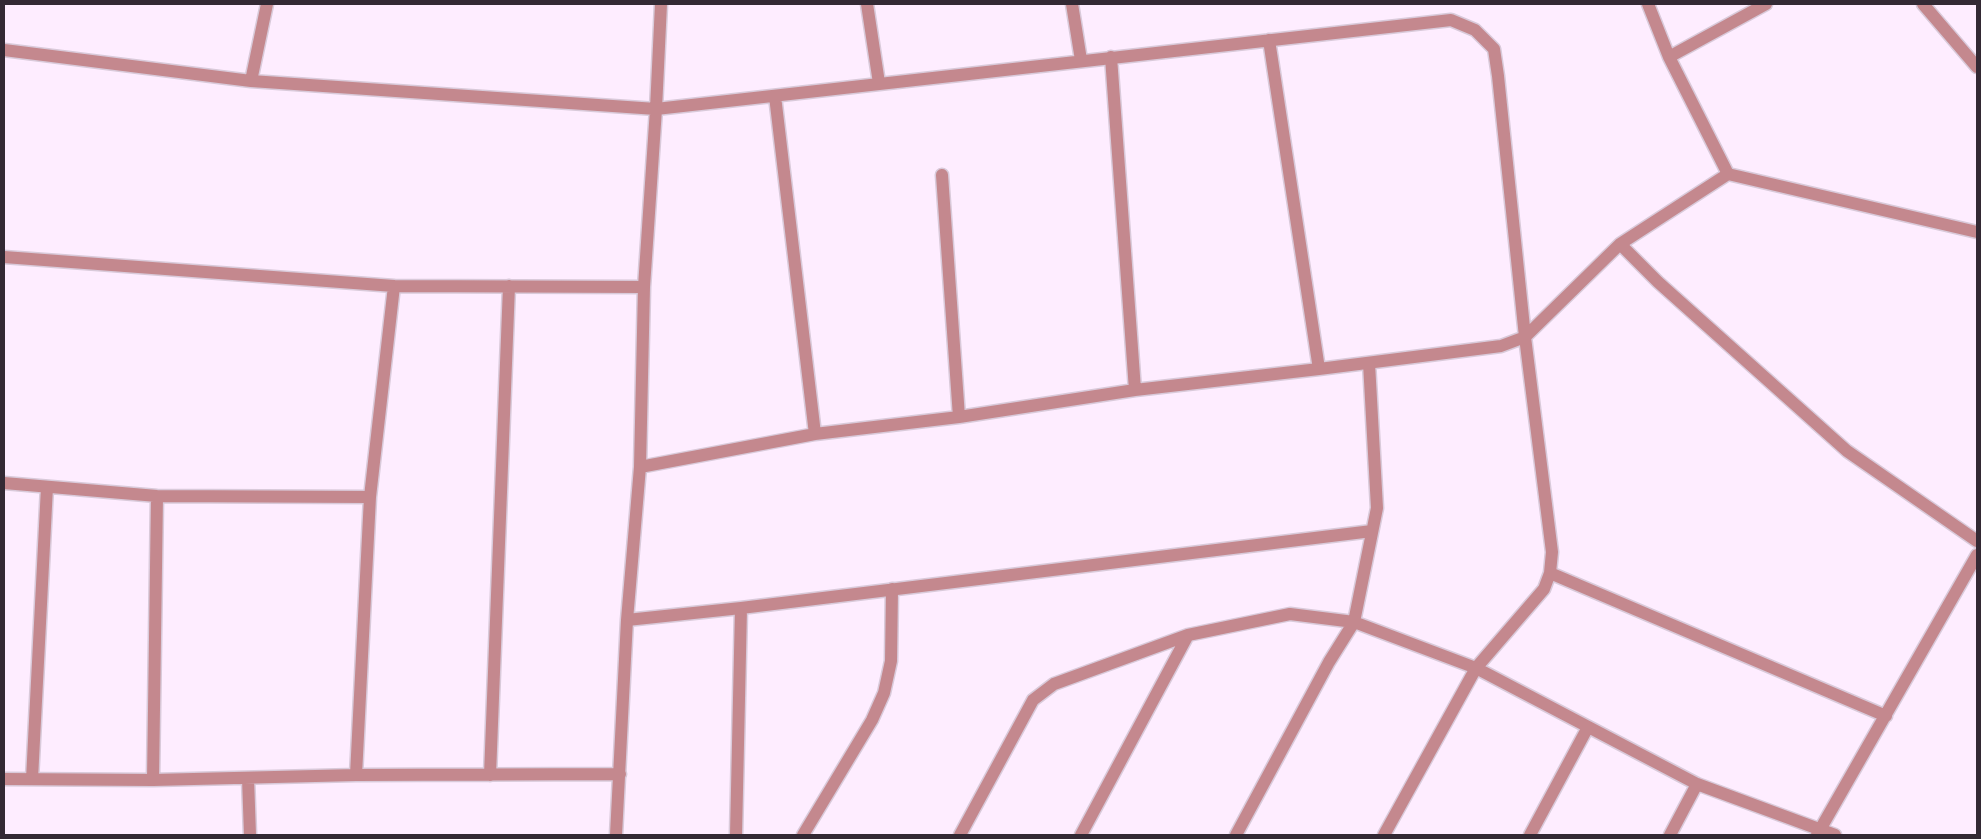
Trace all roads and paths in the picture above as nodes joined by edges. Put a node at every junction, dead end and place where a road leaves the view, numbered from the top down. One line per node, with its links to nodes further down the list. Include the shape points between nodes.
1 (267, 4): 14 (street)
2 (661, 4): 17 (street)
3 (867, 4): 15 (street)
4 (1072, 4): 12 (street)
5 (1648, 4): 11 (street)
6 (1766, 4): 11 (street)
7 (1923, 4): 13 (street)
8 (1269, 40): 10 (street); 26 (street, via 1451,20 1475,30 1494,49); 28 (street)
9 (4, 50): 14 (street)
10 (1111, 57): 12 (street); 29 (street)
11 (1669, 57): 18 (street)
12 (1081, 60): 15 (street)
13 (1977, 67)
14 (251, 81): 17 (street)
15 (879, 83): 16 (street)
16 (775, 96): 17 (street); 31 (street)
17 (656, 109): 25 (street)
18 (1728, 174): 20 (street); 21 (street)
19 (942, 175): 30 (street)
20 (1977, 232)
21 (1620, 244): 26 (street); 38 (street, via 1847,451)
22 (4, 257): 23 (street)
23 (394, 286): 24 (street); 36 (street)
24 (509, 286): 25 (street); 51 (street)
25 (644, 286): 32 (street)
26 (1524, 336): 27 (street, via 1501,346); 40 (street, via 1552,552)
27 (1369, 363): 28 (street); 37 (street, via 1377,508)
28 (1319, 369): 29 (street)
29 (1135, 390): 30 (street)
30 (959, 417): 31 (street)
31 (815, 434): 32 (street)
32 (640, 467): 43 (street)
33 (4, 484): 34 (street)
34 (46, 487): 35 (street); 54 (street)
35 (157, 496): 36 (street); 55 (street)
36 (370, 497): 50 (street)
37 (1372, 532): 41 (street); 44 (street)
38 (1977, 541)
39 (1977, 555): 47 (street)
40 (1550, 573): 46 (street, via 1544,590); 47 (street)
41 (892, 589): 42 (street); 61 (street, via 891,661 884,693 872,720)
42 (741, 608): 43 (street); 60 (street)
43 (627, 620): 49 (street)
44 (1354, 622): 45 (street, via 1290,614); 46 (street); 64 (street)
45 (1188, 635): 62 (street, via 1054,684 1033,700); 63 (street)
46 (1476, 668): 48 (street); 65 (street)
47 (1886, 716): 57 (street)
48 (1588, 727): 56 (street); 66 (street)
49 (620, 774): 51 (street); 59 (street)
50 (356, 775): 51 (street); 52 (street)
51 (490, 775)
52 (248, 778): 55 (street); 58 (street)
53 (4, 779): 54 (street)
54 (32, 779): 55 (street)
55 (153, 780)
56 (1697, 784): 57 (street); 67 (street)
57 (1819, 832): 68 (street)
58 (250, 835)
59 (616, 835)
60 (736, 835)
61 (803, 835)
62 (960, 835)
63 (1081, 835)
64 (1236, 835)
65 (1384, 835)
66 (1530, 835)
67 (1670, 835)
68 (1835, 835)

